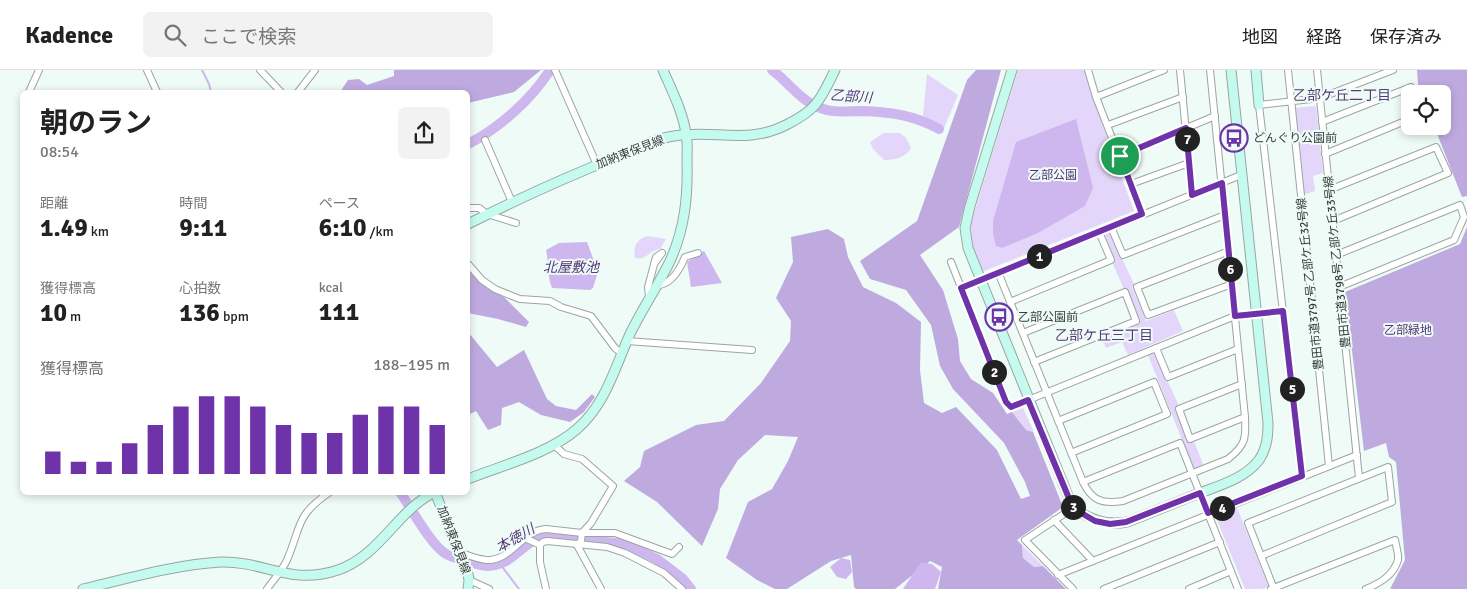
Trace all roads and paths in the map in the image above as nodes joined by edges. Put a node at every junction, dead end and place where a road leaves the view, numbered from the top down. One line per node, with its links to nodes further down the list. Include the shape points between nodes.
1 (39, 70): 18 (street)
2 (147, 70): 19 (street)
3 (260, 70): 20 (street)
4 (315, 70): 21 (street)
5 (555, 70): 38 (street)
6 (663, 70): 33 (street, via 681,113)
7 (834, 70): 33 (street, 加納東保見線, via 816,105 786,125 759,135)
8 (1012, 70): 61 (street, via 965,228)
9 (1088, 70): 23 (street)
10 (1164, 70): 23 (street)
11 (1180, 70): 24 (street)
12 (1210, 70): 28 (street)
13 (1231, 70): 39 (street)
14 (1256, 70): 27 (street)
15 (1288, 70): 26 (street, 豊田市道3797号 乙部ケ丘32号線)
16 (1317, 70): 25 (street, 豊田市道3798号 乙部ケ丘33号線)
17 (1393, 70): 25 (street)
18 (30, 90)
19 (156, 90)
20 (279, 90)
21 (300, 90)
22 (1401, 91): 29 (street)
23 (1096, 97): 31 (street)
24 (1183, 97): 31 (street); 32 (street)
25 (1320, 98): 26 (street); 29 (street, 豊田市道3798号 乙部ケ丘33号線)
26 (1291, 102): 27 (street); 86 (street, 豊田市道3797号 乙部ケ丘32号線)
27 (1259, 105): 68 (street)
28 (1215, 116): 32 (street); 40 (street)
29 (1322, 122): 35 (street, 豊田市道3798号 乙部ケ丘33号線)
30 (1401, 123): 35 (street)
31 (1108, 126): 36 (street)
32 (1186, 128): 36 (street); 37 (street)
33 (686, 135): 38 (street, 加納東保見線, via 659,140); 63 (street, via 687,196 683,224)
34 (485, 140): 44 (street)
35 (1325, 154): 42 (street, 豊田市道3798号 乙部ケ丘33号線)
36 (1120, 156): 41 (street)
37 (1189, 162): 41 (street); 43 (street)
38 (597, 165): 44 (street, 加納東保見線)
39 (1241, 175): 40 (street); 69 (street)
40 (1222, 183): 43 (street); 48 (street)
41 (1132, 184): 47 (street)
42 (1329, 190): 49 (street, 豊田市道3798号 乙部ケ丘33号線); 49 (street, via 1436,147 1448,173)
43 (1192, 195): 47 (street)
44 (512, 202): 46 (street, 加納東保見線)
45 (470, 208): 46 (street, via 479,208)
46 (487, 214): 50 (street, 加納東保見線); 51 (street)
47 (1142, 214): 52 (street)
48 (1225, 214): 52 (street, via 1123,255); 54 (street)
49 (1332, 221): 56 (street, 豊田市道3798号 乙部ケ丘33号線)
50 (470, 223)
51 (516, 223)
52 (1111, 227): 53 (street)
53 (1099, 232): 60 (street); 67 (street, via 1111,260)
54 (1229, 251): 62 (street); 62 (street, via 1137,287 1148,315)
55 (698, 252): 63 (street, via 685,258 666,284)
56 (1336, 255): 64 (street, 豊田市道3798号 乙部ケ丘33号線); 64 (street, via 1460,205 1464,217 1454,240)
57 (951, 262): 65 (street)
58 (654, 264): 66 (street, via 648,287)
59 (470, 266): 76 (street, via 482,280 512,296 550,301 591,316)
60 (998, 272): 61 (street); 67 (street)
61 (979, 280): 65 (street); 80 (street)
62 (1232, 284): 70 (street)
63 (657, 285): 66 (street)
64 (1339, 287): 85 (street, 豊田市道3798号 乙部ケ丘33号線)
65 (961, 288): 80 (street, via 1006,402 1011,407)
66 (649, 298): 72 (street)
67 (1010, 302): 71 (street)
68 (1283, 311): 69 (street); 88 (street)
69 (1256, 314): 70 (street); 92 (street, via 1268,439 1253,466 1236,478)
70 (1235, 316): 73 (street); 74 (street)
71 (1023, 333): 77 (street); 77 (street, via 1125,292 1136,321)
72 (627, 341): 75 (street); 76 (street)
73 (1156, 348): 74 (street, via 1168,377); 79 (street)
74 (1238, 349): 78 (street)
75 (752, 350)
76 (621, 353): 83 (street, via 598,407 576,430)
77 (1034, 362): 79 (street)
78 (1242, 384): 81 (street); 81 (street, via 1179,409 1190,439)
79 (1046, 392): 80 (street); 82 (street)
80 (1028, 400): 96 (street)
81 (1245, 417): 87 (street, via 1246,439 1239,450 1228,459)
82 (1058, 421): 84 (street); 84 (street, via 1154,382 1167,414)
83 (554, 445): 90 (street); 99 (street, via 564,454 582,459 613,486)
84 (1071, 453): 91 (street)
85 (1357, 455): 86 (street); 89 (street, 豊田市道3798号 乙部ケ丘33号線)
86 (1329, 466): 88 (street)
87 (1192, 474): 91 (street, via 1111,503 1089,494); 91 (street, via 1180,443); 92 (street)
88 (1302, 476): 97 (street)
89 (1359, 478): 105 (street, via 1248,523); 105 (street, via 1388,467 1392,502)
90 (470, 479)
91 (1082, 482)
92 (1204, 492): 96 (street, via 1118,524 1095,521); 97 (street)
93 (326, 495): 109 (street, via 300,520 288,559)
94 (429, 495): 109 (street, via 376,546 350,565 318,575)
95 (436, 495): 106 (street, 加納東保見線)
96 (1073, 508): 98 (street)
97 (1208, 513): 101 (street); 107 (street)
98 (1054, 520): 107 (street); 110 (street, via 1025,540)
99 (582, 533): 100 (street, via 540,529); 102 (street); 104 (street, via 614,533 672,554)
100 (525, 538): 103 (street); 106 (street, via 496,559)
101 (1220, 542): 108 (street); 119 (street)
102 (579, 543): 103 (street, via 547,541); 112 (street, via 625,553 664,573); 117 (street)
103 (540, 545): 116 (street)
104 (679, 547)
105 (1261, 556): 122 (street)
106 (462, 557): 111 (street, 加納東保見線)
107 (1092, 561): 110 (street)
108 (1231, 572): 120 (street); 121 (street)
109 (280, 573): 113 (street, via 240,564 207,563); 114 (street)
110 (1058, 575): 118 (street)
111 (469, 585): 115 (street)
112 (679, 588)
113 (83, 589)
114 (267, 589)
115 (489, 589)
116 (546, 589)
117 (601, 589)
118 (1073, 589)
119 (1104, 589)
120 (1189, 589)
121 (1238, 589)
122 (1273, 589): 123 (street, via 1395,540 1398,559 1387,578)
123 (1366, 589)

